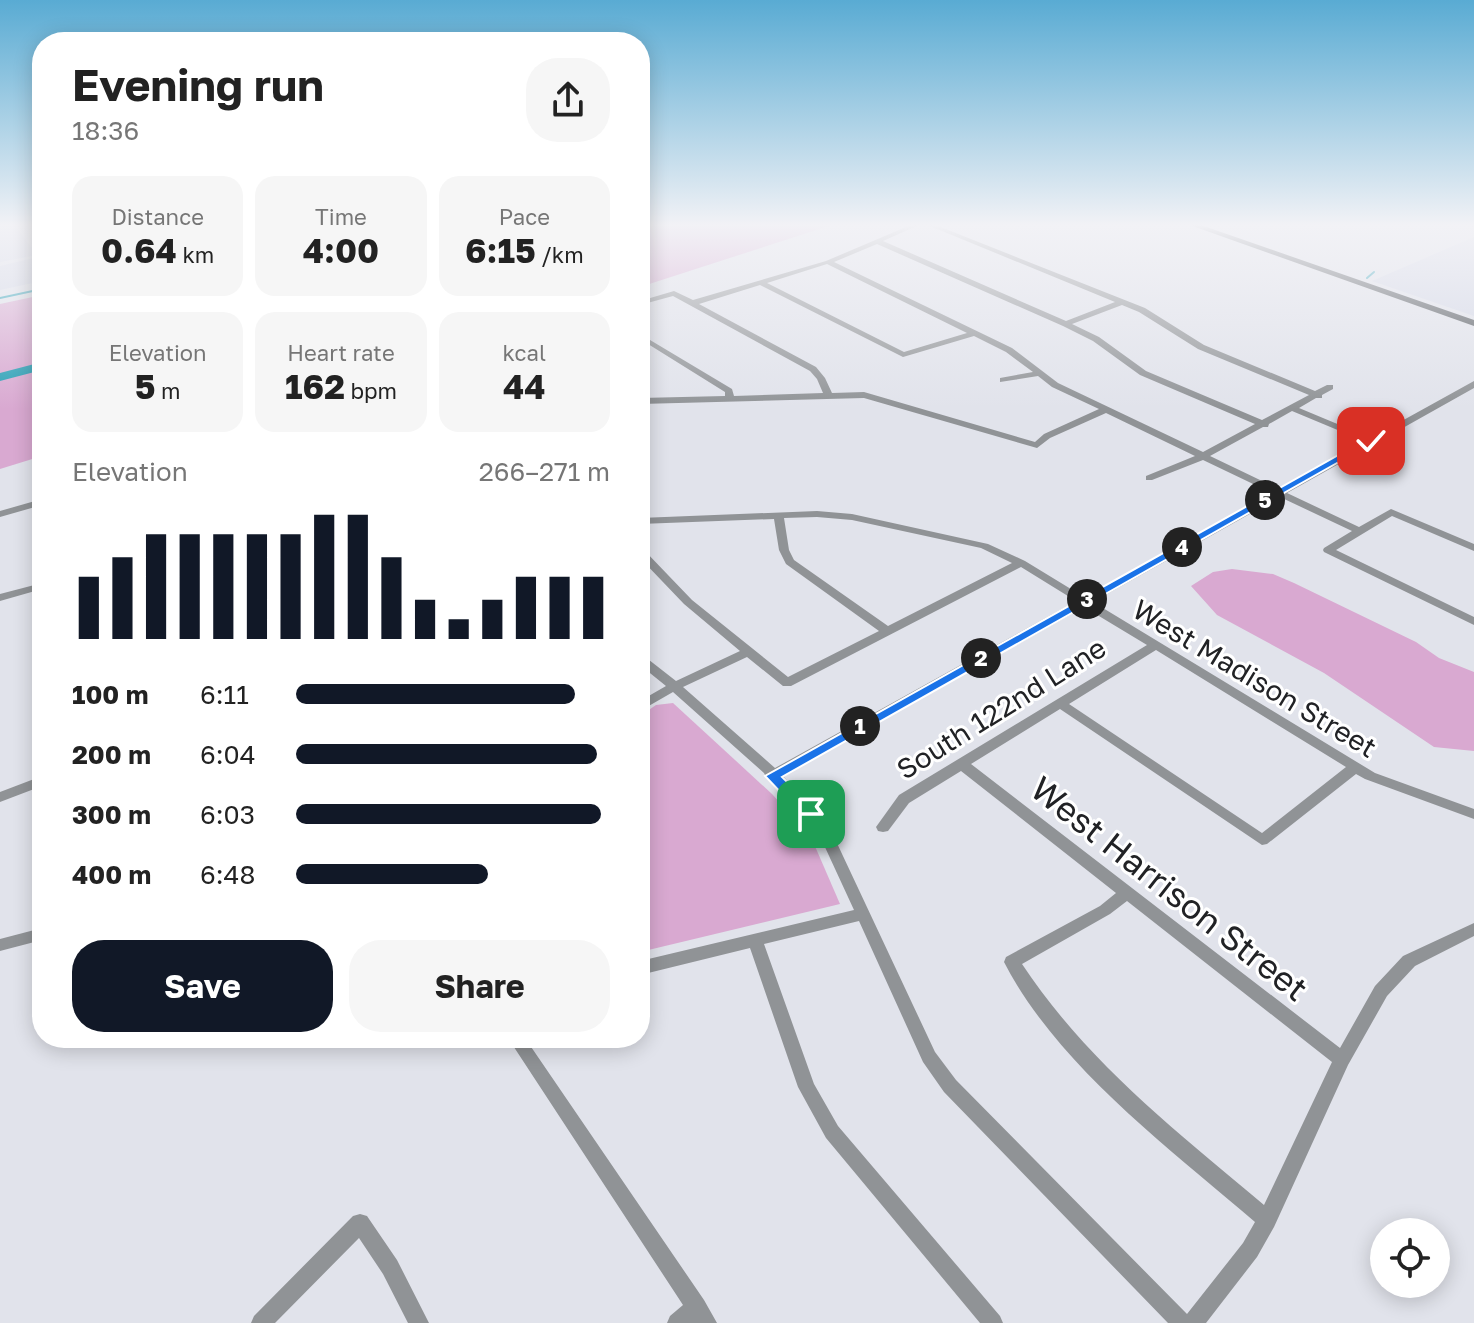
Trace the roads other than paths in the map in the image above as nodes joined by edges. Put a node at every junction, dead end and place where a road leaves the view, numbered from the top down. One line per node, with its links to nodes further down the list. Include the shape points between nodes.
1 (752, 286): 9 (street)
2 (766, 286): 12 (street, via 903,355)
3 (877, 286): 12 (street)
4 (979, 286): 11 (street)
5 (1082, 286): 8 (street)
6 (1367, 286): 10 (main road)
7 (650, 300): 9 (street, via 674,293)
8 (1122, 302): 11 (street); 15 (street)
9 (693, 303): 21 (street, via 813,369)
10 (1474, 323)
11 (1066, 324): 26 (street, via 1143,373)
12 (975, 333): 16 (street)
13 (650, 342): 22 (street, via 729,391)
14 (1234, 349): 15 (street)
15 (1220, 356): 20 (street)
16 (1041, 373): 17 (street); 25 (street)
17 (1003, 380)
18 (1474, 384): 27 (street)
19 (1330, 387): 20 (street)
20 (1319, 396): 24 (street)
21 (829, 397): 22 (street); 25 (street, via 881,397 1037,445)
22 (730, 399): 23 (street)
23 (650, 401)
24 (1294, 409): 26 (street); 27 (street)
25 (1105, 410): 28 (street)
26 (1265, 425): 28 (street)
27 (1371, 441): 30 (street)
28 (1203, 456): 29 (street); 30 (street)
29 (1149, 478)
30 (1279, 492): 35 (street); 41 (street)
31 (32, 505): 32 (street)
32 (0, 514)
33 (778, 515): 34 (street, West Madison Street); 38 (street, West Madison Street, via 852,517 984,546); 43 (street, via 790,562)
34 (650, 521)
35 (1359, 531): 36 (street, via 1391,512); 42 (street, via 1328,550)
36 (1474, 548)
37 (650, 562): 45 (street)
38 (1021, 563): 41 (street, West Madison Street); 43 (street)
39 (32, 589): 40 (street)
40 (0, 598)
41 (1083, 601): 44 (street, West Madison Street); 52 (street)
42 (1474, 621)
43 (887, 631): 45 (street, via 787,683)
44 (1156, 645): 49 (street, South 122nd Lane); 51 (street, West Madison Street)
45 (747, 652): 47 (street)
46 (650, 667): 47 (street)
47 (675, 687): 48 (street); 52 (street)
48 (650, 701)
49 (1061, 704): 50 (street, South 122nd Lane); 51 (street, via 1262,840)
50 (961, 764): 56 (street, South 122nd Lane, via 904,799); 57 (street, West Harrison Street)
51 (1355, 767): 55 (street, West Madison Street, via 1391,786)
52 (772, 776): 58 (street, via 824,832)
53 (32, 785): 54 (street)
54 (0, 797)
55 (1474, 814)
56 (883, 827)
57 (1127, 893): 65 (street, West Harrison Street); 66 (street, via 1012,962 1033,998 1082,1058)
58 (863, 914): 61 (street); 72 (street, via 918,1039 950,1086)
59 (1474, 929): 65 (street, via 1395,973)
60 (32, 937): 62 (street)
61 (755, 941): 63 (street); 71 (street, via 807,1087 832,1132)
62 (0, 945)
63 (650, 966)
64 (523, 1048): 67 (street)
65 (1342, 1060): 66 (street)
66 (1267, 1220): 73 (street)
67 (702, 1315): 70 (street)
68 (261, 1323): 69 (street, via 360,1223)
69 (419, 1323)
70 (677, 1323)
71 (993, 1323)
72 (1182, 1323)
73 (1193, 1323)

